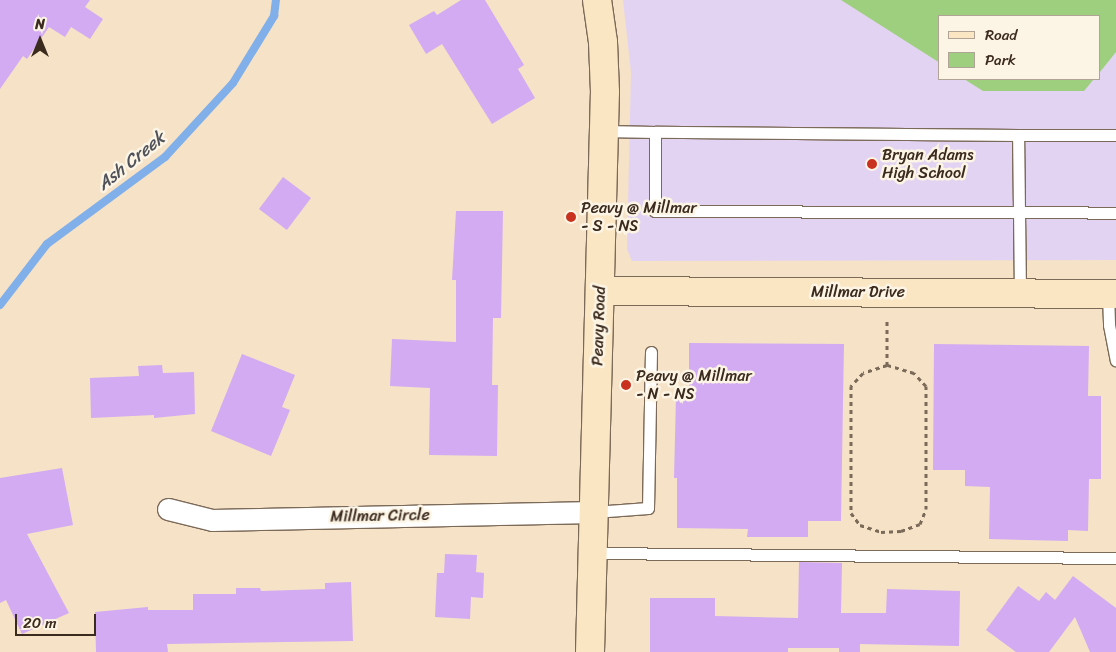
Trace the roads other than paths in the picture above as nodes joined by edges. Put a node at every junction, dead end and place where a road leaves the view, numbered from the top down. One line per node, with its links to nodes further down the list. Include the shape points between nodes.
1 (597, 0): 2 (street, Peavy Road, via 603,42)
2 (604, 131): 3 (lane); 8 (street, Peavy Road)
3 (655, 132): 4 (lane); 6 (lane, via 655,211)
4 (1018, 135): 5 (lane); 6 (lane)
5 (1116, 135)
6 (1018, 212): 7 (lane); 9 (lane)
7 (1116, 213)
8 (600, 291): 9 (street, Millmar Drive); 14 (street, Peavy Road)
9 (1020, 293): 10 (street, Millmar Drive)
10 (1112, 294): 12 (lane, via 1109,325)
11 (651, 352): 14 (lane, via 648,508)
12 (1116, 360)
13 (168, 509): 14 (street, Millmar Circle, via 212,520)
14 (594, 512): 15 (street, Peavy Road)
15 (593, 553): 16 (lane); 17 (street, Peavy Road)
16 (1116, 558)
17 (590, 652)

